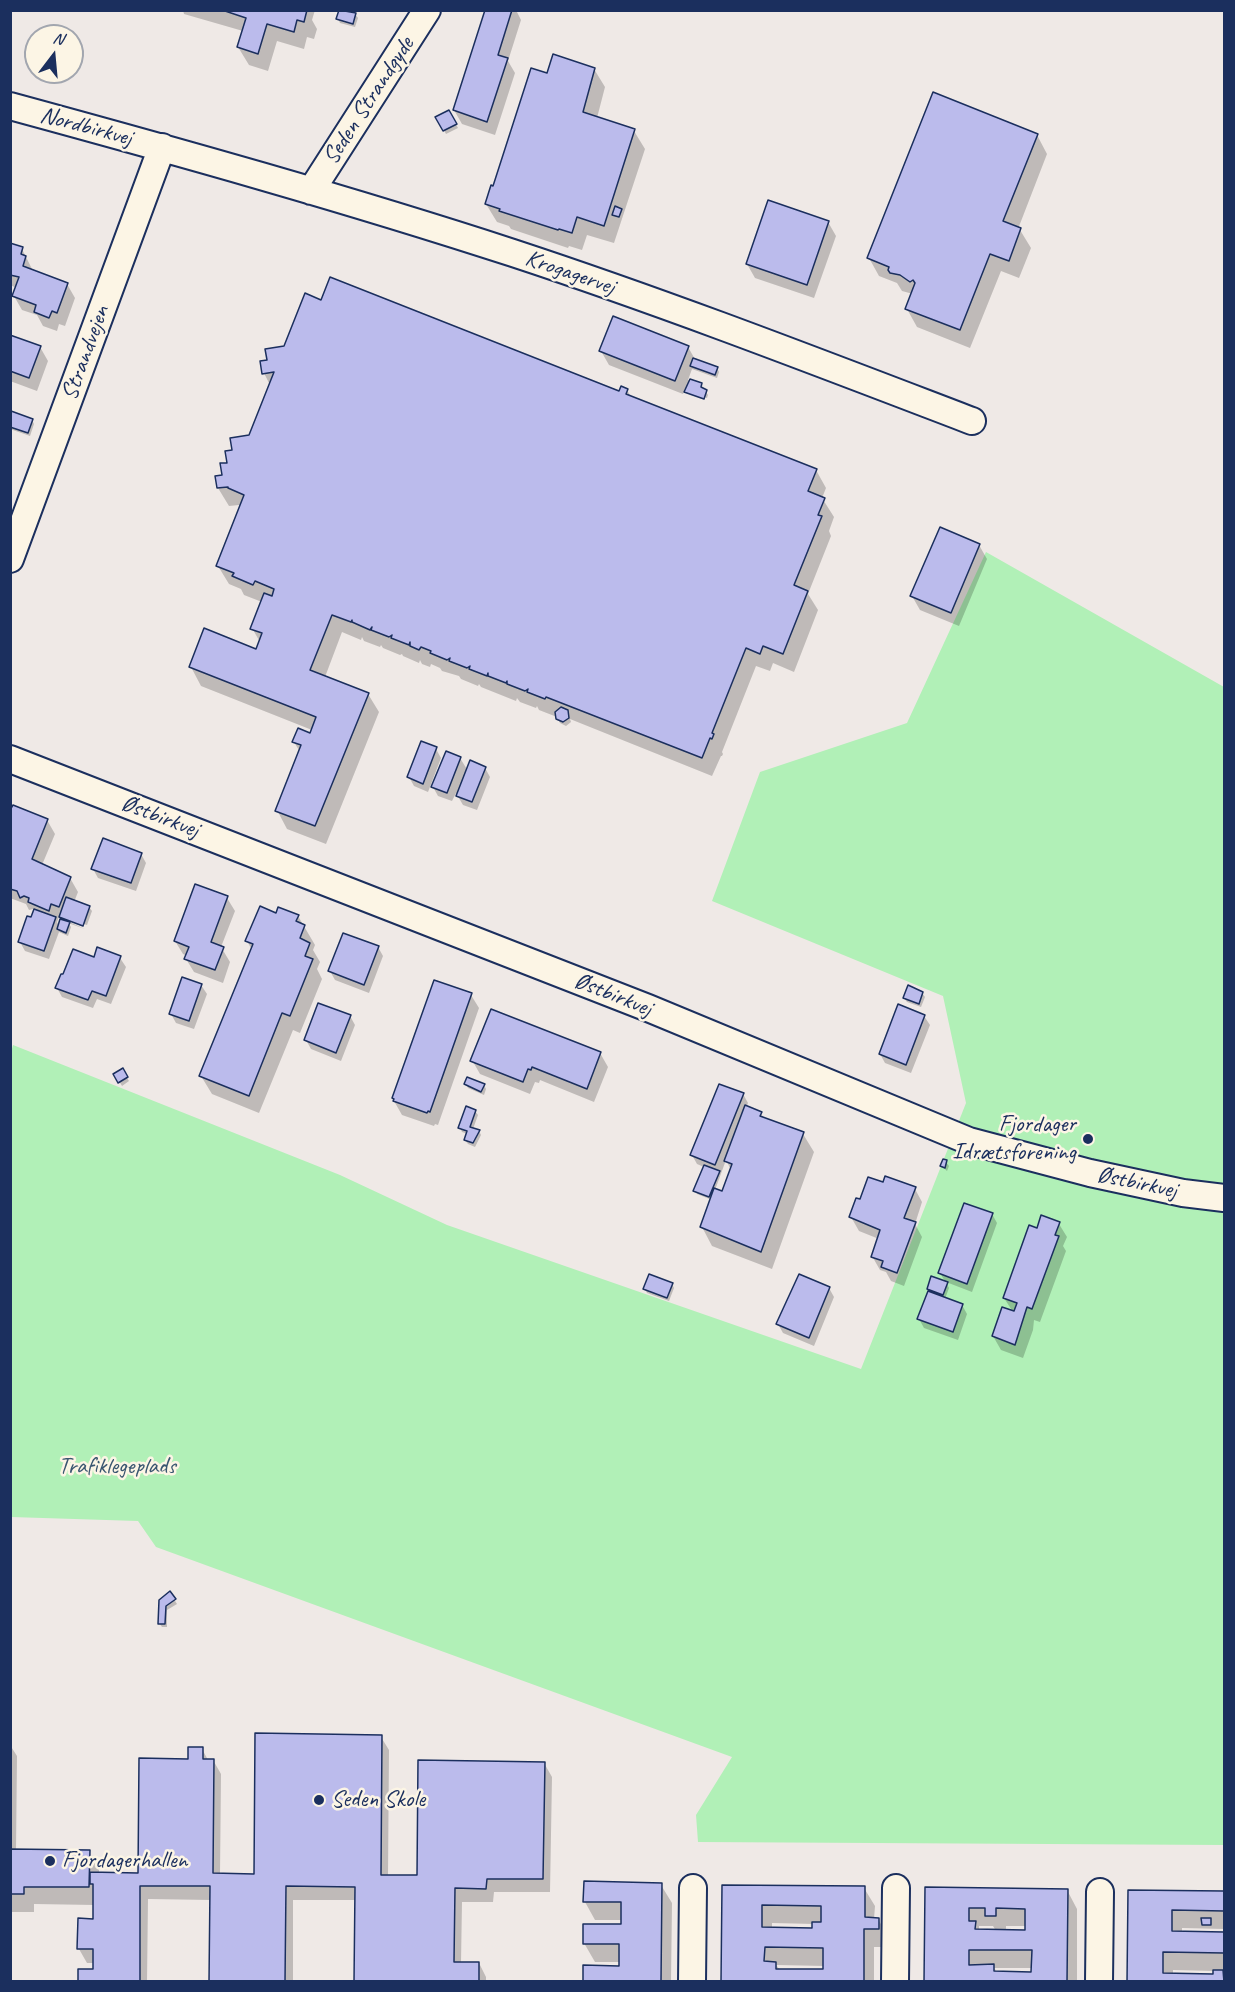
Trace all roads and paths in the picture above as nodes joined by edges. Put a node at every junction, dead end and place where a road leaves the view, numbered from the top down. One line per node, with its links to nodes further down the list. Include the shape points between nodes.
1 (428, 10): 4 (street, Seden Strandgyde)
2 (10, 106): 3 (street, Nordbirkvej)
3 (162, 147): 4 (street, Krogagervej); 6 (street, Strandvejen)
4 (311, 191): 5 (street, Krogagervej, via 513,253 725,327)
5 (972, 421)
6 (10, 559)
7 (10, 759): 8 (street, Østbirkvej, via 648,1008 969,1141 1090,1173)
8 (1224, 1198)
9 (693, 1887): 12 (street)
10 (896, 1888): 13 (street)
11 (1100, 1892): 14 (street)
12 (692, 1982)
13 (895, 1982)
14 (1099, 1982)

